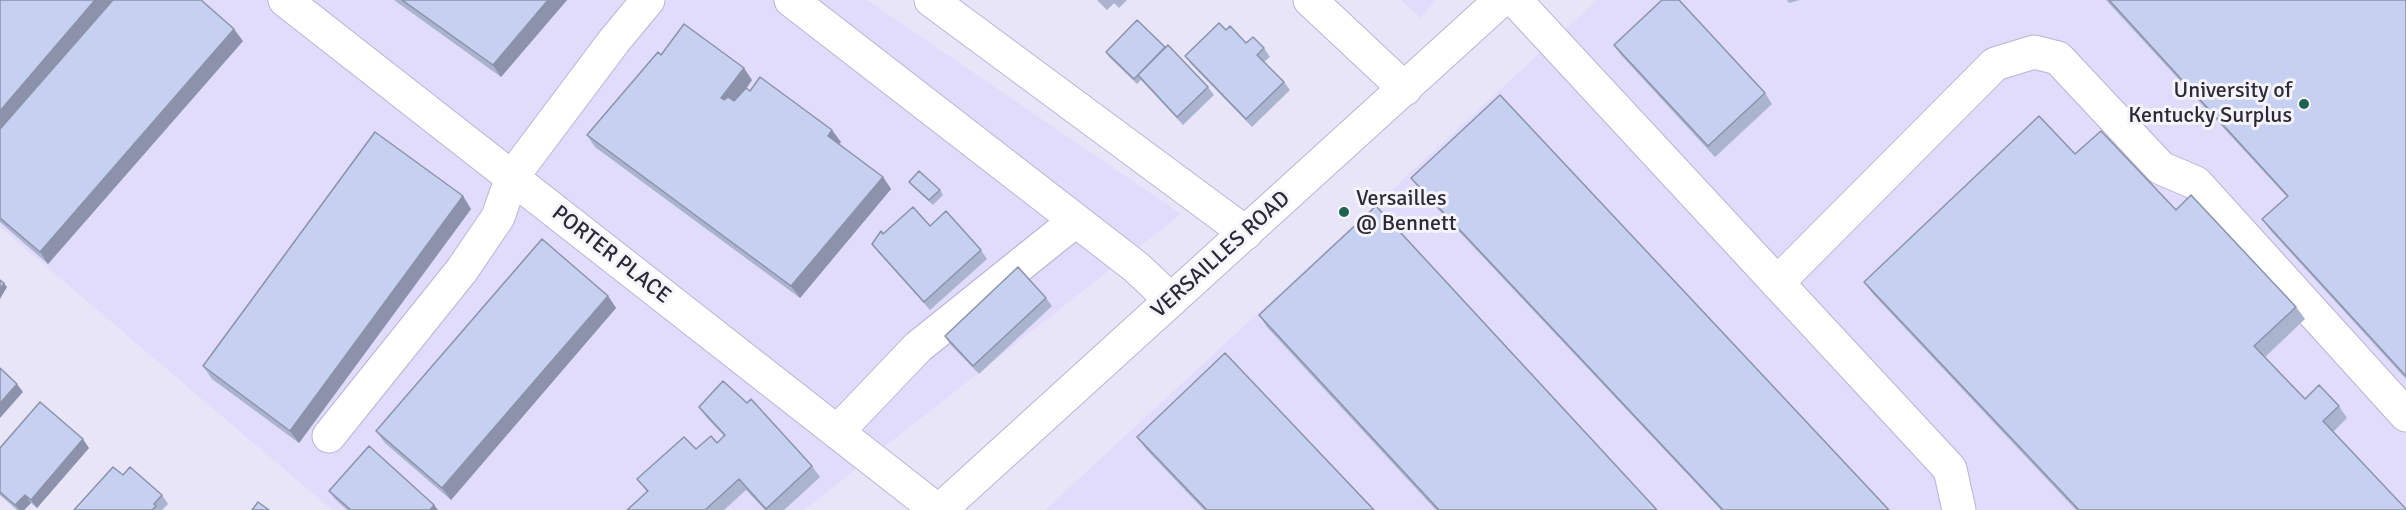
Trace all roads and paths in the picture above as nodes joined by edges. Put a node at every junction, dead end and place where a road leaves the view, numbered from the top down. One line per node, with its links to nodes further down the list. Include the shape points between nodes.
1 (285, 0): 9 (street, PORTER PLACE)
2 (648, 0): 9 (street)
3 (791, 0): 10 (street)
4 (931, 0): 11 (street)
5 (1310, 0): 8 (street)
6 (1501, 0): 8 (street, VERSAILLES ROAD)
7 (1515, 0): 12 (street)
8 (1405, 89): 11 (street, VERSAILLES ROAD)
9 (512, 177): 15 (street, PORTER PLACE); 16 (street, via 498,217 462,270)
10 (1075, 220): 13 (street); 15 (street, via 918,347)
11 (1246, 233): 13 (street, VERSAILLES ROAD)
12 (1777, 283): 14 (street, via 1995,64 2034,52 2058,58 2162,168 2196,183); 18 (street, via 1950,469)
13 (1171, 300): 17 (street, VERSAILLES ROAD)
14 (2406, 415)
15 (837, 432): 17 (street, PORTER PLACE)
16 (329, 436)
17 (939, 510)
18 (1959, 510)

